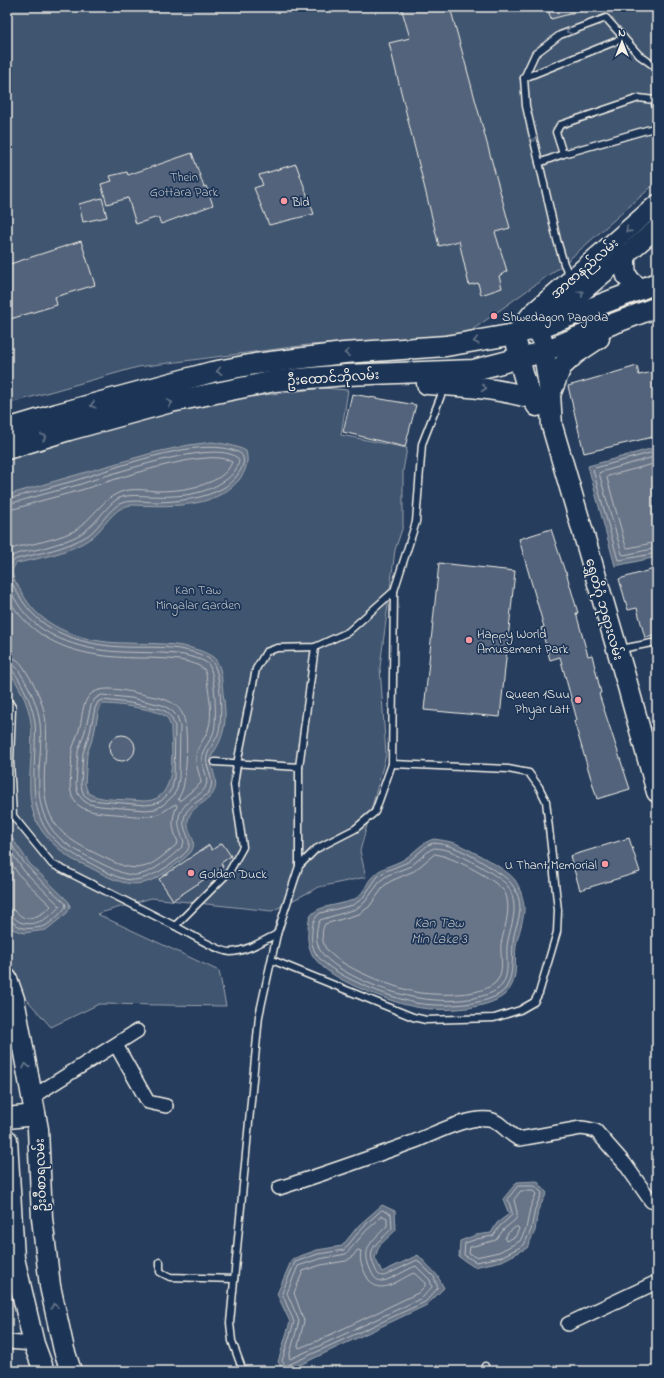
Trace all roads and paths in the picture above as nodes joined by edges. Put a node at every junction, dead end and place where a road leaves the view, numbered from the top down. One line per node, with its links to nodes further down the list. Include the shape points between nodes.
1 (624, 38): 2 (lane, via 639,55); 3 (lane); 3 (lane, one-way to 3, via 606,18 560,35 535,54)
2 (656, 68)
3 (524, 78): 7 (lane, one-way to 7, via 526,106)
4 (657, 111): 6 (lane, via 654,100 638,98 560,125 556,132)
5 (657, 127): 6 (lane)
6 (563, 154): 7 (lane)
7 (539, 163): 11 (lane, via 556,240)
8 (657, 204): 11 (main road, အာဇာနည်လမ်း, one-way to 11)
9 (657, 228): 10 (main road, အာဇာနည်လမ်း)
10 (625, 257): 12 (main road, via 627,278 632,283); 15 (main road, အာဇာနည်လမ်း, one-way to 10)
11 (571, 278): 16 (main road, အာဇာနည်လမ်း, via 531,314)
12 (649, 286): 15 (main road, ဦးထောင်ဘိုလမ်း)
13 (657, 307): 14 (main road, ဦးထောင်ဘိုလမ်း)
14 (635, 315): 17 (main road, ဦးထောင်ဘိုလမ်း); 20 (main road, via 575,354 561,367)
15 (541, 327): 16 (main road, ဦးထောင်ဘိုလမ်း); 17 (main road, ရွှေတိဂုံ ဘုရားလမ်း)
16 (515, 334): 18 (main road); 21 (main road, ဦးထောင်ဘိုလမ်း, one-way to 21, via 446,346 344,353 212,372)
17 (543, 352): 18 (main road, ဦးထောင်ဘိုလမ်း); 20 (main road, ရွှေတိဂုံ ဘုရားလမ်း)
18 (519, 358): 19 (main road, ဦးထောင်ဘိုလမ်း); 20 (main road, ရွှေတိဂုံ ဘုရားလမ်း)
19 (449, 378): 20 (main road, one-way to 20, via 489,388); 22 (main road, ဦးထောင်ဘိုလမ်း, one-way to 19, via 171,402 275,381 346,376); 23 (lane, via 422,444 416,522)
20 (541, 396): 26 (main road, ရွှေတိဂုံ ဘုရားလမ်း)
21 (7, 429)
22 (7, 449)
23 (394, 591): 25 (lane, via 348,632); 30 (lane)
24 (657, 642): 26 (lane)
25 (315, 647): 29 (lane, via 277,648 266,652 256,669); 31 (lane)
26 (617, 650): 32 (main road, ရွှေတိဂုံ ဘုရားလမ်း)
27 (7, 699): 34 (lane, via 12,708 10,762 13,816 52,864)
28 (215, 762): 29 (lane)
29 (237, 764): 31 (lane); 34 (lane, via 234,785 243,847 229,872)
30 (392, 764): 33 (lane, via 375,812 355,829 316,849); 36 (lane, via 508,769 529,773 539,787 546,801 558,910 557,932 534,1002 520,1010 494,1018 426,1020)
31 (299, 767): 33 (lane)
32 (657, 792)
33 (299, 866): 35 (lane)
34 (175, 926): 35 (lane, via 212,946 230,952)
35 (277, 934): 36 (lane)
36 (272, 960): 47 (lane, via 259,1016)
37 (7, 979): 40 (main road, ဦးဝီစာရလမ်း, one-way to 37, via 14,999)
38 (137, 1031): 39 (street)
39 (116, 1045): 40 (street); 41 (street, via 148,1102)
40 (34, 1106): 42 (main road); 50 (main road, ဦးဝီစာရလမ်း, one-way to 40, via 50,1286 42,1218 38,1129)
41 (166, 1106)
42 (7, 1118)
43 (7, 1140): 51 (main road, via 14,1258)
44 (279, 1188): 45 (street, via 322,1175 462,1122 484,1118 497,1123 519,1139 581,1128 596,1131 651,1201)
45 (657, 1202)
46 (160, 1262): 47 (lane, via 160,1272 170,1277)
47 (234, 1279): 55 (lane, via 230,1323 232,1341)
48 (657, 1282): 49 (street)
49 (568, 1324)
50 (60, 1328): 51 (main road); 54 (main road, ဦးဝီစာရလမ်း)
51 (33, 1339): 52 (street); 53 (main road)
52 (7, 1342)
53 (44, 1371)
54 (71, 1371)
55 (243, 1371)

